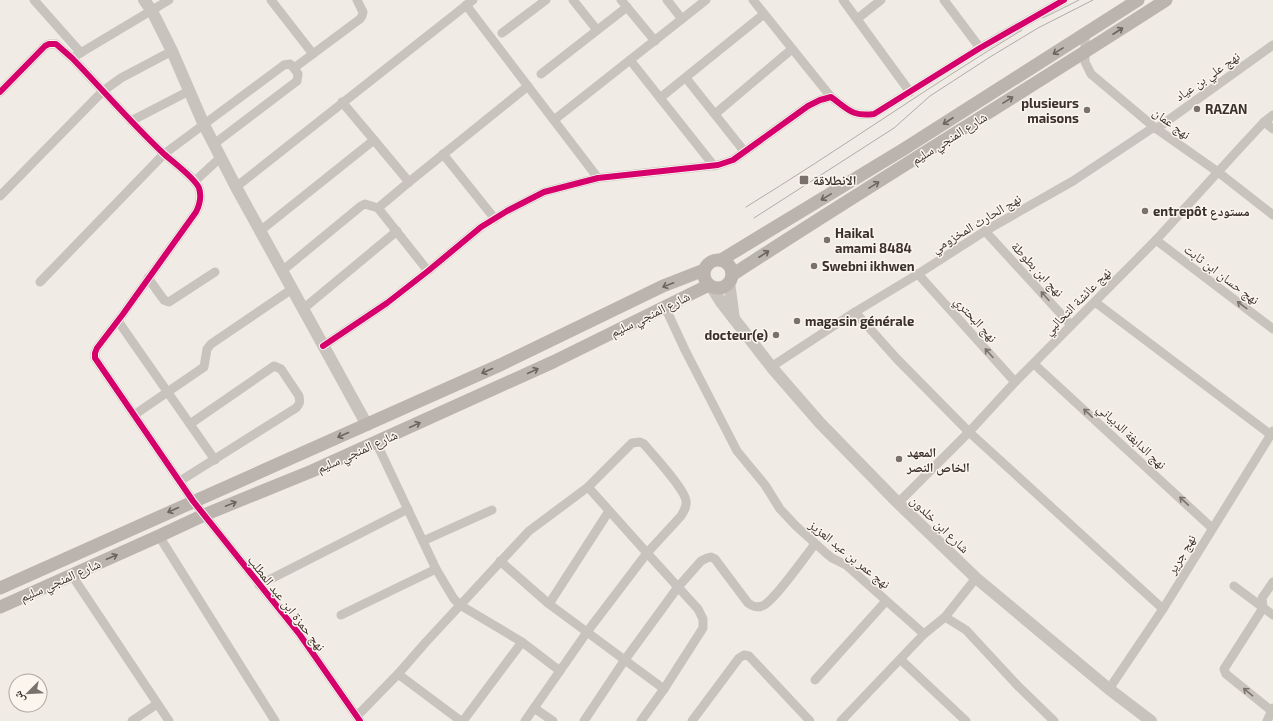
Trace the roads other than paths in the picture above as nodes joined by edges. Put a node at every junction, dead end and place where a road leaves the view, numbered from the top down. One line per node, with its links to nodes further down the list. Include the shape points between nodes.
1 (34, 0): 32 (street)
2 (144, 0): 19 (street)
3 (169, 0): 19 (street)
4 (271, 0): 33 (street)
5 (357, 0): 33 (street, via 362,8 362,16)
6 (546, 0): 24 (street)
7 (573, 0): 23 (street)
8 (667, 0): 21 (street)
9 (706, 0): 21 (street)
10 (754, 0): 20 (street)
11 (843, 0): 22 (street)
12 (881, 0): 22 (street)
13 (944, 0): 28 (street)
14 (1064, 0): 28 (street)
15 (1138, 0): 25 (main road, شارع المنجي سليم)
16 (1166, 0): 31 (main road, شارع المنجي سليم, one-way to 16)
17 (469, 3): 39 (street); 46 (street)
18 (624, 4): 23 (street); 26 (street)
19 (152, 11): 30 (street); 32 (street)
20 (764, 14): 29 (street); 38 (street)
21 (682, 19): 26 (street)
22 (857, 19): 43 (street)
23 (597, 30): 37 (street)
24 (502, 33)
25 (1085, 34): 31 (street, نهج عمان); 75 (main road, شارع المنجي سليم, one-way to 75, via 904,149)
26 (654, 41): 35 (street)
27 (1273, 45): 53 (street, نهج علي بن عياد)
28 (980, 48): 43 (street)
29 (792, 49): 44 (street); 47 (street)
30 (172, 51): 40 (street, via 121,78); 41 (street)
31 (1085, 52): 53 (street, نهج عمان, via 1085,62 1091,74); 82 (main road, شارع المنجي سليم, one-way to 31, via 788,239)
32 (81, 53): 34 (street)
33 (313, 54): 36 (street)
34 (72, 58): 40 (street); 42 (street, via 56,44 49,44)
35 (630, 60): 45 (street); 50 (street)
36 (294, 68): 52 (street, via 290,64 284,65); 56 (street, via 298,74 297,81)
37 (540, 74)
38 (686, 78): 45 (street); 47 (street)
39 (528, 86): 50 (street); 59 (street)
40 (103, 91): 49 (street); 67 (street)
41 (189, 91): 49 (street); 52 (street)
42 (0, 92)
43 (910, 92): 44 (street, via 874,114 863,115 855,114)
44 (831, 97): 57 (street, via 808,106)
45 (660, 98): 61 (street)
46 (342, 102): 55 (street); 66 (street)
47 (715, 114): 57 (street)
48 (1273, 116): 51 (street, نهج عائشة التحالبي)
49 (131, 120): 58 (street)
50 (554, 120): 63 (street)
51 (1264, 122): 54 (street); 62 (street, نهج عائشة التحالبي)
52 (204, 125): 56 (street); 58 (street)
53 (1155, 128): 62 (street, نهج عمان); 73 (street, نهج الحارث المخزومي, via 1073,181)
54 (1273, 129)
55 (374, 140): 65 (street); 71 (street)
56 (214, 144): 60 (street)
57 (744, 151): 61 (street, via 733,160)
58 (164, 154): 64 (street); 83 (street)
59 (443, 154): 65 (street); 70 (street)
60 (221, 157): 64 (street); 66 (street)
61 (714, 166): 63 (street)
62 (1218, 172): 69 (street, نهج عمان); 74 (street, نهج عائشة التحالبي)
63 (598, 178): 70 (street, via 544,192)
64 (195, 181): 81 (street, نهج حمزة ابن عبد المطلب, via 201,196 200,204)
65 (409, 182): 68 (street)
66 (236, 187): 71 (street)
67 (0, 196)
68 (378, 208): 72 (street); 77 (street, via 365,204 361,206)
69 (1273, 215)
70 (495, 219): 78 (street, via 463,241)
71 (260, 231): 77 (street)
72 (396, 231): 78 (street); 88 (street)
73 (985, 231): 80 (street, نهج الحارث المخزومي); 92 (street, نهج ابن بطوطة, one-way to 73)
74 (1156, 240): 86 (street, نهج عائشة التحالبي); 93 (street, نهج حسان ابن ثابت, one-way to 74)
75 (721, 260): 76 (main road, via 710,262); 82 (main road, via 729,266)
76 (704, 270): 84 (main road, via 704,278); 101 (main road, شارع المنجي سليم, one-way to 101, via 663,286 500,365)
77 (282, 271): 85 (street)
78 (428, 271): 94 (street, via 387,303)
79 (215, 272): 81 (street, via 169,302 164,300)
80 (918, 274): 89 (street, نهج الحارث المخزومي); 97 (street, نهج البحتري, one-way to 80)
81 (148, 278): 90 (street, نهج حمزة ابن عبد المطلب)
82 (730, 279): 84 (main road, via 724,286); 91 (street)
83 (40, 282)
84 (710, 286): 87 (main road, شارع المنجي سليم); 91 (street)
85 (292, 289): 88 (street); 98 (street, via 211,344 207,349 204,367)
86 (1095, 302): 92 (street, نهج عائشة التحالبي); 103 (street)
87 (665, 307): 104 (main road, شارع المنجي سليم, one-way to 87, via 546,365); 117 (street, نهج عمر بن عبد العزيز, via 737,452 765,485 780,509)
88 (303, 309): 94 (street)
89 (855, 312): 96 (street, نهج الحارث المخزومي); 102 (street, via 896,359)
90 (118, 321): 98 (street); 99 (street, نهج حمزة ابن عبد المطلب, via 97,348 95,358)
91 (735, 322): 96 (street, شارع ابن خلدون)
92 (1071, 325): 95 (street, نهج عائشة التحالبي)
93 (1273, 329)
94 (323, 346): 101 (street)
95 (1034, 364): 97 (street, نهج عائشة التحالبي); 114 (street, نهج الدابغة الدبياني, one-way to 95)
96 (771, 367): 109 (street, شارع ابن خلدون, via 820,423)
97 (1015, 382): 102 (street, نهج عائشة التحالبي)
98 (167, 391): 99 (street); 100 (street)
99 (134, 415): 106 (street, نهج حمزة ابن عبد المطلب)
100 (190, 424): 105 (street); 105 (street, via 273,366 281,369 299,396 299,406)
101 (367, 425): 108 (main road, شارع المنجي سليم, one-way to 108)
102 (969, 432): 109 (street, نهج عائشة التحالبي); 132 (street)
103 (1272, 433): 114 (street, نهج جرير)
104 (376, 442): 110 (street); 113 (main road, شارع المنجي سليم, one-way to 104)
105 (215, 460): 106 (street)
106 (180, 481): 108 (street, نهج حمزة ابن عبد المطلب)
107 (588, 487): 112 (street); 118 (street, via 632,443 644,444 679,487 686,502 681,516); 119 (street, via 529,531)
108 (193, 501): 113 (street, نهج حمزة ابن عبد المطلب); 127 (main road, شارع المنجي سليم, one-way to 127)
109 (898, 503): 122 (street, شارع ابن خلدون)
110 (408, 509): 116 (street); 124 (street)
111 (492, 510): 116 (street)
112 (609, 511): 118 (street); 129 (street)
113 (204, 515): 115 (main road, شارع المنجي سليم); 124 (street, نهج حمزة ابن عبد المطلب)
114 (1212, 528): 132 (street, نهج جرير)
115 (159, 536): 121 (main road, شارع المنجي سليم, one-way to 115); 153 (street)
116 (423, 541): 120 (street)
117 (815, 544): 126 (street, via 772,599 761,607 748,602 716,559 711,557 701,561); 128 (street, نهج عمر بن عبد العزيز, via 832,558 846,565)
118 (647, 553): 126 (street); 137 (street)
119 (500, 562): 129 (street); 130 (street)
120 (436, 569): 130 (street, via 454,600); 134 (street)
121 (71, 574): 131 (main road, شارع المنجي سليم); 147 (street)
122 (976, 578): 136 (street); 146 (street, شارع ابن خلدون)
123 (1273, 582): 133 (street, via 1262,598)
124 (259, 585): 150 (street, نهج حمزة ابن عبد المطلب, via 300,635)
125 (1234, 586): 133 (street)
126 (678, 587): 141 (street); 145 (street, via 698,609 704,624)
127 (0, 588)
128 (886, 601): 138 (street, نهج عمر بن عبد العزيز); 144 (street)
129 (549, 604): 137 (street)
130 (460, 605): 139 (street); 143 (street)
131 (0, 607)
132 (1162, 608): 146 (street, نهج جرير)
133 (1263, 608): 135 (street); 149 (street, one-way to 133, via 1224,671)
134 (341, 615)
135 (1273, 615)
136 (945, 617): 138 (street); 163 (street, via 966,630)
137 (587, 632): 141 (street); 142 (street)
138 (924, 634): 140 (street)
139 (522, 642): 142 (street); 154 (street)
140 (901, 660): 161 (street); 162 (street)
141 (624, 661): 145 (street); 157 (street)
142 (560, 671): 148 (street)
143 (398, 674): 150 (street); 154 (street)
144 (815, 680)
145 (664, 689): 158 (street)
146 (1109, 689): 164 (street, شارع ابن خلدون)
147 (157, 704): 151 (street); 152 (street)
148 (534, 708): 155 (street); 156 (street)
149 (1272, 711): 165 (street)
150 (358, 718)
151 (132, 721)
152 (169, 721)
153 (276, 721)
154 (462, 721)
155 (526, 721)
156 (553, 721)
157 (584, 721)
158 (641, 721)
159 (692, 721): 160 (street, via 744,654 749,656)
160 (810, 721)
161 (841, 721)
162 (966, 721)
163 (1054, 721)
164 (1151, 721)
165 (1268, 721)

